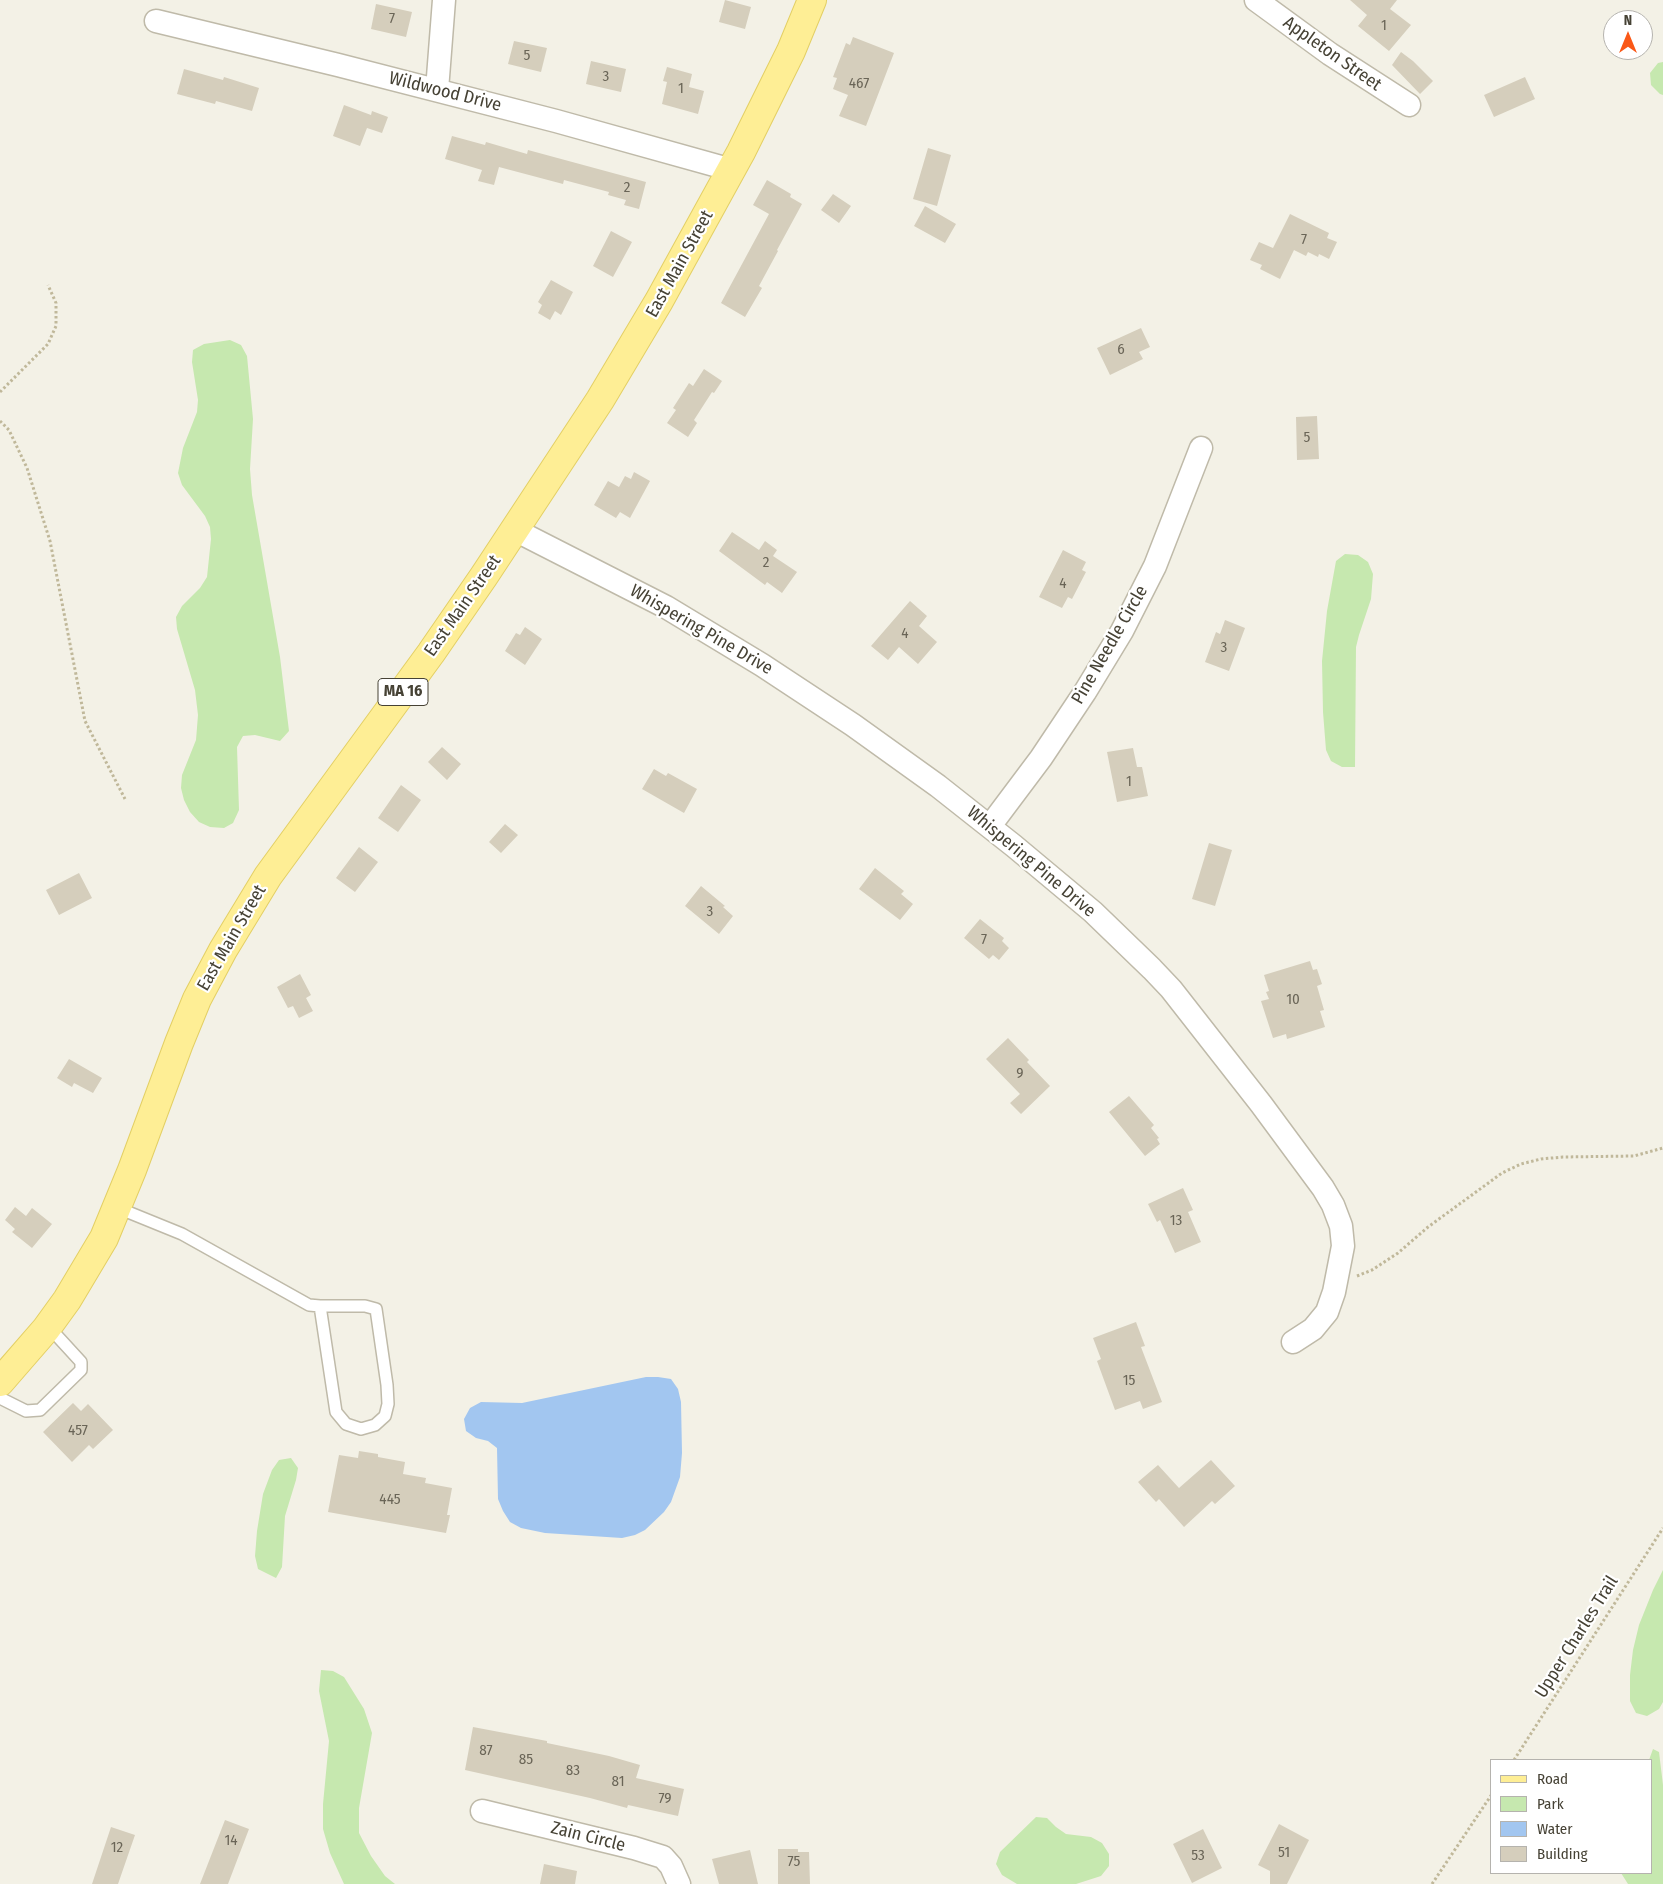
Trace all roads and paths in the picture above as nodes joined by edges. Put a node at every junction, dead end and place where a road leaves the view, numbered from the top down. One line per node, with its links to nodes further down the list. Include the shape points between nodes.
1 (444, 0): 5 (street)
2 (812, 0): 7 (main road, East Main Street / MA 16, via 779,77)
3 (1256, 0): 6 (street, Appleton Street, via 1330,54)
4 (156, 21): 5 (street, Wildwood Drive)
5 (437, 90): 7 (street, Wildwood Drive)
6 (1409, 105)
7 (732, 170): 12 (main road, East Main Street / MA 16, via 630,351)
8 (48, 284): 9 (path, via 56,303 56,326 48,344)
9 (0, 392)
10 (0, 421): 13 (path, via 9,430 27,468 50,542 85,721)
11 (1201, 448): 14 (street, Pine Needle Circle, via 1155,566 1122,631 1042,758)
12 (515, 530): 14 (street, Whispering Pine Drive, via 666,607 754,660 896,755); 16 (main road, East Main Street / MA 16, via 398,700 268,876 219,956 179,1043)
13 (125, 799)
14 (990, 826): 17 (street, Whispering Pine Drive, via 1134,950 1170,989 1261,1104 1324,1188 1333,1206 1343,1246)
15 (1663, 1148): 17 (path, via 1634,1156 1563,1157 1521,1164 1502,1173 1372,1270 1357,1276)
16 (118, 1208): 18 (lane, via 182,1234 309,1305); 19 (main road, East Main Street / MA 16, via 86,1270)
17 (1339, 1274): 20 (street, Whispering Pine Drive, via 1327,1312 1313,1329)
18 (320, 1306): 18 (lane, via 336,1412 346,1424 361,1429 375,1425 385,1416 388,1404 376,1309)
19 (48, 1326): 21 (main road, East Main Street / MA 16); 22 (lane, via 81,1362 81,1370 40,1410 26,1411)
20 (1293, 1342)
21 (0, 1382)
22 (0, 1398)
23 (1663, 1528): 24 (path, Upper Charles Trail)
24 (1515, 1759)
25 (1490, 1797): 28 (path)
26 (482, 1811): 27 (street, Zain Circle, via 663,1857)
27 (679, 1884)
28 (1432, 1884)

